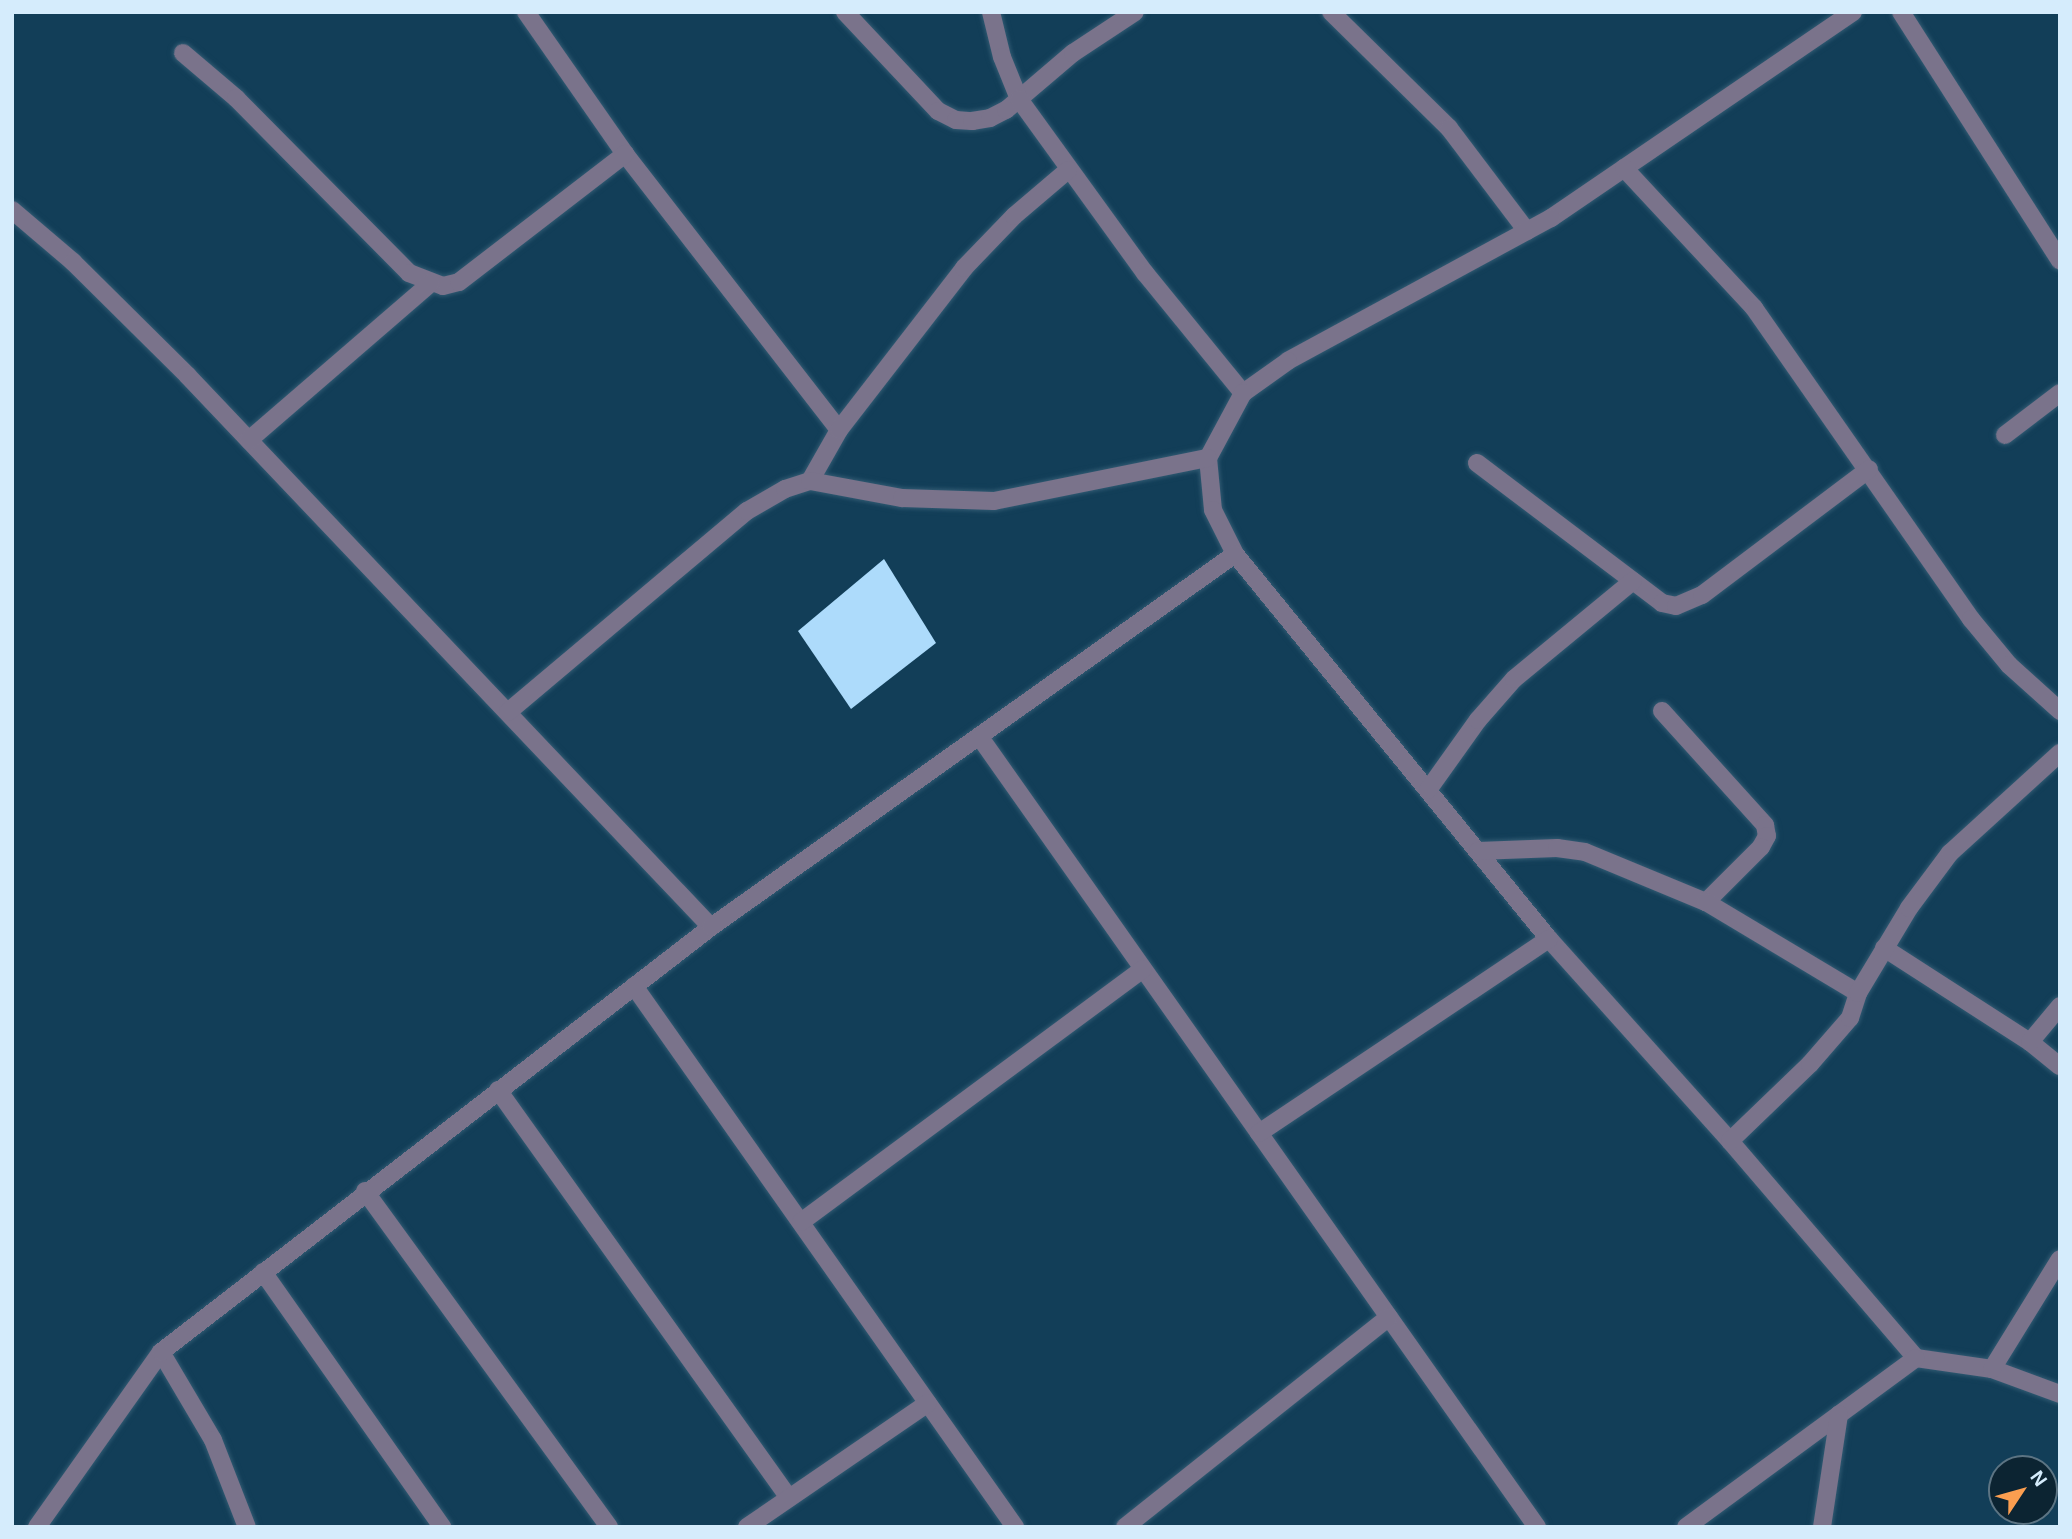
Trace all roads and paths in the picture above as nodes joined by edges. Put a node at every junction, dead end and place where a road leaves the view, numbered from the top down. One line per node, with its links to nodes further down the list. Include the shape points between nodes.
1 (526, 12): 10 (street)
2 (845, 12): 9 (street, via 938,111 956,120 972,121 990,118)
3 (991, 12): 9 (street)
4 (1135, 12): 9 (street, via 1073,53)
5 (1331, 12): 14 (street, via 1449,128)
6 (1853, 12): 11 (street)
7 (1901, 12): 15 (street)
8 (183, 53): 16 (street, via 236,98 409,273)
9 (1019, 100): 12 (street)
10 (625, 154): 16 (street, via 459,282); 19 (street)
11 (1623, 168): 14 (street); 24 (street, via 1754,308)
12 (1068, 170): 17 (street, via 1145,274); 19 (street, via 1014,216 964,268)
13 (12, 210): 21 (street, via 73,262)
14 (1527, 230): 17 (street, via 1288,361)
15 (2060, 261)
16 (431, 284): 21 (street)
17 (1243, 393): 22 (street)
18 (2060, 393): 20 (street)
19 (839, 430): 25 (street)
20 (2005, 435)
21 (249, 440): 30 (street)
22 (1208, 458): 25 (street, via 994,501 902,498); 26 (street, via 1213,510)
23 (1477, 463): 27 (street)
24 (1869, 469): 27 (street, via 1687,603 1662,603); 29 (street, via 1971,619 2009,665)
25 (810, 481): 30 (street, via 785,489 747,511)
26 (1235, 554): 31 (street); 33 (street)
27 (1633, 581): 33 (street, via 1514,679)
28 (1662, 710): 35 (street, via 1765,825 1767,836 1761,847)
29 (2060, 711)
30 (508, 712): 36 (street)
31 (979, 736): 36 (street); 39 (street)
32 (2060, 753): 38 (street, via 1950,853)
33 (1428, 790): 34 (street)
34 (1478, 850): 35 (street, via 1586,852); 37 (street)
35 (1706, 902): 41 (street)
36 (711, 927): 40 (street)
37 (1549, 939): 46 (street); 47 (street)
38 (1884, 948): 41 (street); 43 (street)
39 (1143, 969): 46 (street); 49 (street)
40 (635, 986): 45 (street); 49 (street)
41 (1858, 993): 47 (street, via 1850,1018 1810,1064)
42 (2060, 1006): 43 (street)
43 (2029, 1042): 44 (street)
44 (2060, 1066)
45 (498, 1090): 48 (street); 59 (street)
46 (1259, 1133): 52 (street)
47 (1730, 1140): 54 (street)
48 (365, 1191): 51 (street); 63 (street)
49 (801, 1222): 57 (street)
50 (2060, 1259): 55 (street)
51 (263, 1272): 53 (street); 62 (street)
52 (1389, 1317): 66 (street); 67 (street)
53 (161, 1352): 60 (street); 61 (street, via 212,1440)
54 (1916, 1358): 55 (street); 58 (street)
55 (1992, 1369): 56 (street)
56 (2060, 1394)
57 (928, 1403): 59 (street); 65 (street)
58 (1839, 1414): 68 (street); 69 (street)
59 (789, 1498): 64 (street)
60 (37, 1527)
61 (247, 1527)
62 (442, 1527)
63 (609, 1527)
64 (747, 1527)
65 (1015, 1527)
66 (1125, 1527)
67 (1537, 1527)
68 (1686, 1527)
69 (1822, 1527)

